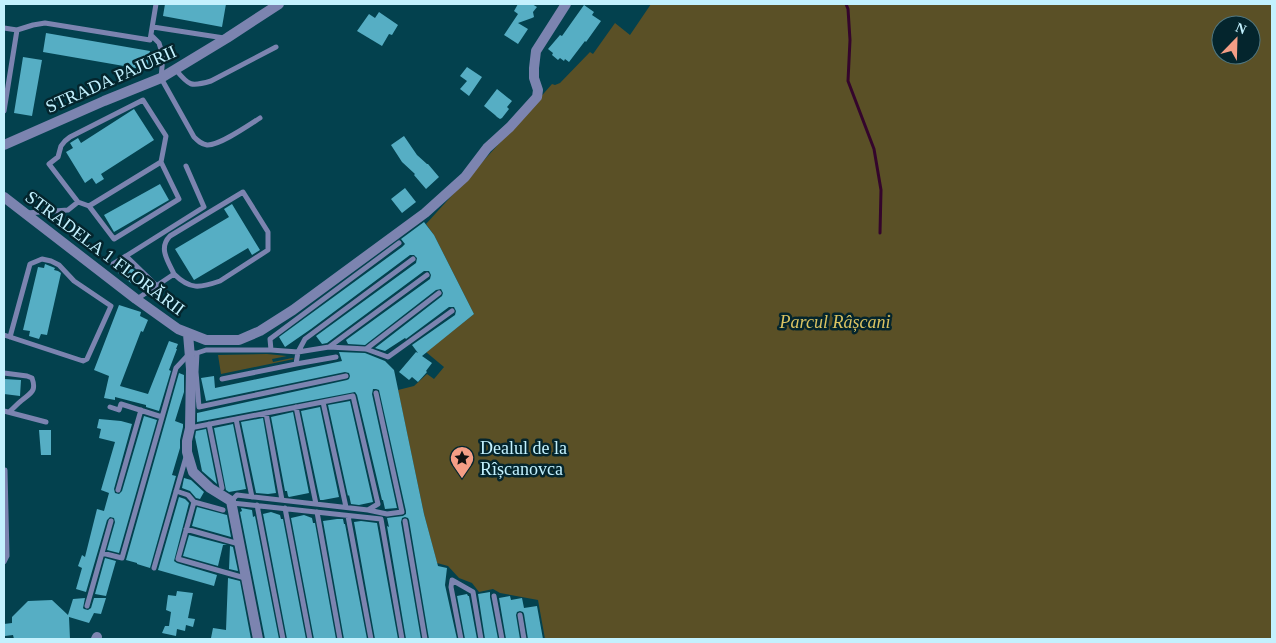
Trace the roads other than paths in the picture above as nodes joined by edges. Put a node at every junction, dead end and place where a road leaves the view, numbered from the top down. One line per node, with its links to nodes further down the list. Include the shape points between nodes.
1 (156, 4): 4 (lane)
2 (279, 4): 8 (street, STRADA PAJURII, via 264,10)
3 (566, 4): 31 (street, STRADELA 1 FLORĂRII, via 536,52 536,97 487,148 465,177 425,213 260,331 239,340 206,340)
4 (153, 27): 7 (lane); 8 (lane)
5 (4, 28): 6 (lane)
6 (17, 30): 7 (lane, via 45,23 150,40); 12 (lane)
7 (151, 35): 11 (lane, via 159,43 163,56)
8 (227, 38): 10 (street, STRADA PAJURII)
9 (276, 47): 10 (lane, via 200,84 186,82)
10 (176, 70): 11 (street, STRADA PAJURII)
11 (161, 78): 13 (lane, via 200,143 217,143); 14 (street, STRADA PAJURII)
12 (4, 111)
13 (260, 118)
14 (4, 145)
15 (161, 162): 18 (lane, via 166,136 143,100 64,141 58,157 49,164); 19 (lane); 19 (lane, via 179,199 114,239)
16 (186, 166): 22 (lane, via 204,207)
17 (4, 197): 20 (street, STRADELA 1 FLORĂRII)
18 (78, 202): 19 (lane); 20 (lane, via 68,210)
19 (89, 206)
20 (26, 214): 29 (street, STRADELA 1 FLORĂRII)
21 (399, 243): 35 (lane, via 270,339)
22 (126, 256): 24 (lane); 27 (lane)
23 (413, 259): 36 (lane, via 305,339)
24 (113, 264)
25 (174, 274): 25 (lane, via 189,285 204,286 220,280 268,250 268,232 243,192 166,240 164,253); 27 (lane)
26 (426, 275): 33 (lane)
27 (157, 286): 29 (lane)
28 (439, 293): 34 (lane)
29 (136, 299): 31 (street, STRADELA 1 FLORĂRII)
30 (452, 311): 34 (lane, via 388,357)
31 (188, 334): 37 (street, STRADELA 1 FLORĂRII)
32 (7, 336): 32 (lane, via 83,361 87,359 111,306 74,281 59,265 42,259 30,264)
33 (329, 347): 34 (lane); 36 (lane)
34 (366, 349)
35 (271, 350): 36 (lane); 37 (lane, via 206,350)
36 (298, 352): 39 (lane)
37 (194, 353): 41 (lane, via 199,407); 50 (lane, via 176,368); 54 (street, STRADELA 1 FLORĂRII)
38 (336, 357): 39 (lane)
39 (296, 364): 42 (lane)
40 (4, 373): 48 (lane, via 27,376 34,383 31,394)
41 (346, 376)
42 (222, 379)
43 (376, 393): 69 (lane, via 402,512 387,514)
44 (323, 402): 46 (lane); 66 (lane); 69 (lane, via 353,396 378,504)
45 (110, 407): 47 (lane, via 119,410 121,404)
46 (296, 407): 49 (lane); 64 (lane)
47 (140, 410): 50 (lane); 58 (lane)
48 (6, 411): 52 (lane)
49 (266, 413): 51 (lane); 61 (lane)
50 (162, 417): 76 (lane, via 122,558)
51 (236, 418): 53 (lane); 60 (lane)
52 (46, 422)
53 (209, 424): 54 (lane); 57 (lane)
54 (190, 428): 55 (street, STRADELA 1 FLORĂRII)
55 (187, 452): 59 (lane); 63 (street, STRADELA 1 FLORĂRII, via 193,472)
56 (5, 470): 77 (lane)
57 (222, 488)
58 (118, 490)
59 (176, 491): 62 (lane, via 188,495); 78 (lane)
60 (252, 497): 61 (lane); 63 (lane, via 237,495)
61 (282, 500): 64 (lane)
62 (194, 502): 68 (lane); 74 (lane)
63 (232, 502): 65 (lane); 75 (street)
64 (316, 504): 66 (lane)
65 (258, 505): 67 (lane); 84 (lane)
66 (346, 507): 69 (lane)
67 (286, 508): 70 (lane); 85 (lane)
68 (223, 510)
69 (368, 510)
70 (317, 512): 71 (lane); 86 (lane)
71 (348, 516): 87 (lane); 88 (lane, via 381,519)
72 (111, 521): 76 (lane)
73 (405, 522): 89 (lane)
74 (186, 529): 75 (lane); 79 (lane, via 178,559)
75 (239, 544): 79 (street)
76 (102, 553): 81 (lane)
77 (4, 562)
78 (154, 568)
79 (245, 578): 83 (street)
80 (494, 596): 92 (lane)
81 (87, 606)
82 (520, 615): 93 (lane)
83 (258, 639)
84 (283, 639)
85 (310, 639)
86 (340, 639)
87 (371, 639)
88 (402, 639)
89 (425, 639)
90 (460, 639): 91 (lane, via 452,580 473,592)
91 (481, 639)
92 (502, 639)
93 (524, 639)

